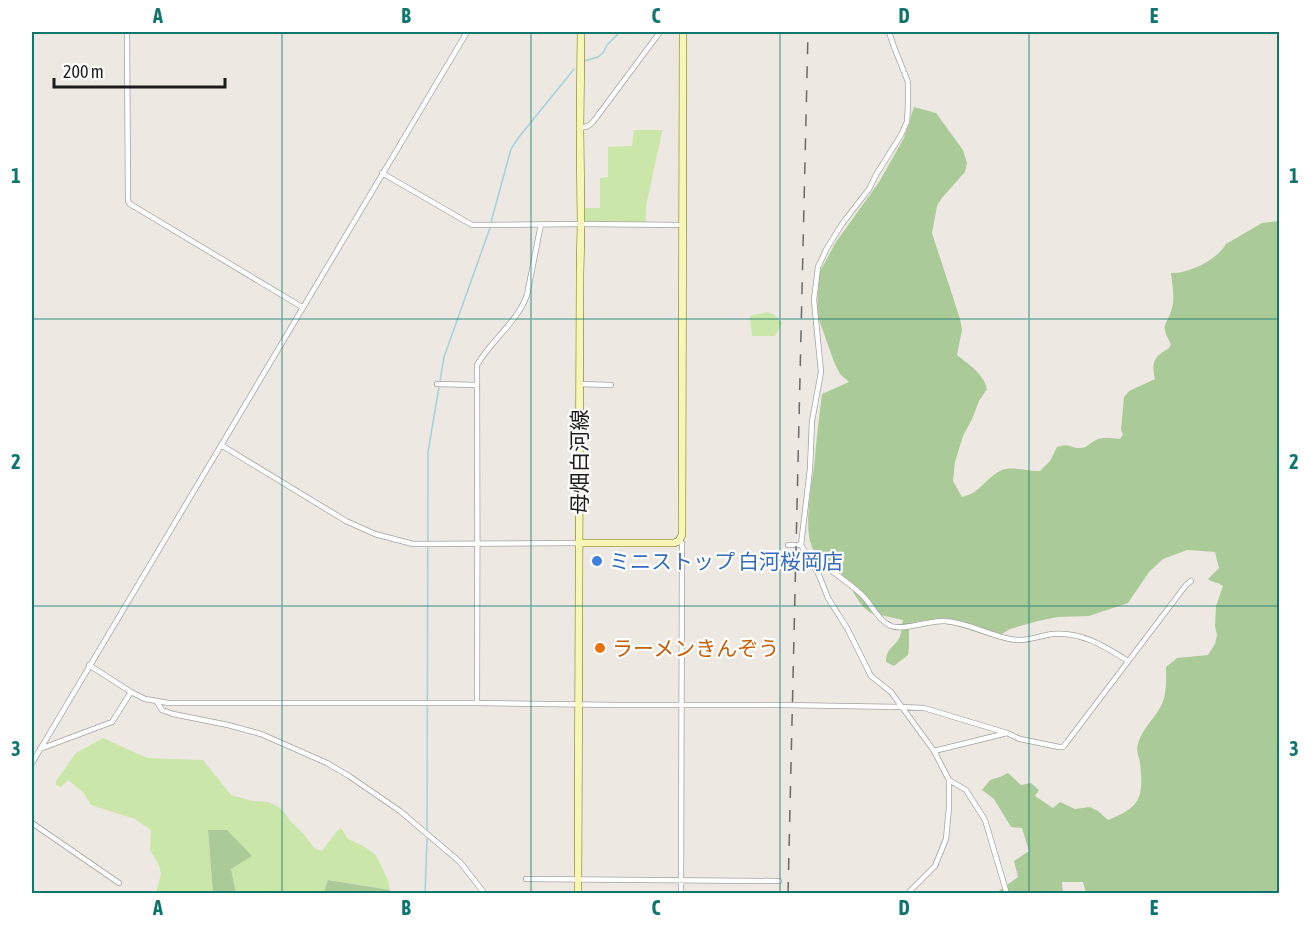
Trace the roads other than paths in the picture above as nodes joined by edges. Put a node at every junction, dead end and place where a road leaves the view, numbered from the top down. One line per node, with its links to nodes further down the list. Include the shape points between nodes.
1 (127, 32): 13 (street, via 128,201)
2 (459, 32): 7 (street)
3 (581, 32): 8 (main road, 母畑白河線)
4 (660, 32): 8 (street, via 593,122)
5 (683, 32): 12 (main road)
6 (889, 32): 23 (street, via 908,82 907,122 818,267 814,300 821,372 812,421)
7 (466, 33): 9 (street)
8 (580, 128): 10 (main road, 母畑白河線)
9 (382, 173): 11 (street, via 472,225); 13 (street)
10 (581, 224): 11 (street); 12 (street); 15 (main road, 母畑白河線)
11 (541, 225): 16 (street, via 524,303 478,362)
12 (683, 225): 19 (main road)
13 (302, 307): 18 (street)
14 (438, 384): 16 (street)
15 (579, 384): 17 (street); 21 (main road, 母畑白河線)
16 (477, 385): 20 (street)
17 (611, 385)
18 (221, 445): 20 (street, via 375,534 413,544); 27 (street)
19 (679, 541): 21 (main road); 32 (street)
20 (477, 543): 21 (street); 30 (street)
21 (578, 543): 31 (main road, 母畑白河線)
22 (788, 545): 23 (street)
23 (801, 545): 24 (street)
24 (807, 553): 26 (street, via 862,594 890,626 950,621 1016,640 1074,634); 33 (street, via 871,676 891,692)
25 (1191, 581): 26 (street)
26 (1128, 661): 34 (street, via 1063,747)
27 (89, 665): 28 (street); 35 (street)
28 (131, 692): 29 (street); 35 (street, via 112,722)
29 (157, 702): 30 (street); 45 (street, via 162,710 173,714 261,734 349,776 460,862)
30 (477, 703): 31 (street)
31 (578, 704): 32 (street); 41 (main road, 母畑白河線)
32 (682, 705): 33 (street); 43 (street)
33 (901, 707): 34 (street, via 924,708); 36 (street)
34 (1007, 733): 36 (street)
35 (40, 749): 37 (street)
36 (934, 751): 38 (street)
37 (32, 763)
38 (949, 780): 48 (street, via 946,839 935,866); 49 (street, via 966,790 985,820)
39 (32, 823): 44 (street)
40 (526, 879): 41 (street)
41 (578, 880): 43 (street); 46 (main road, 母畑白河線)
42 (779, 880): 43 (street)
43 (681, 881): 47 (street)
44 (119, 883)
45 (484, 893)
46 (578, 894)
47 (681, 894)
48 (907, 894)
49 (1007, 894)

